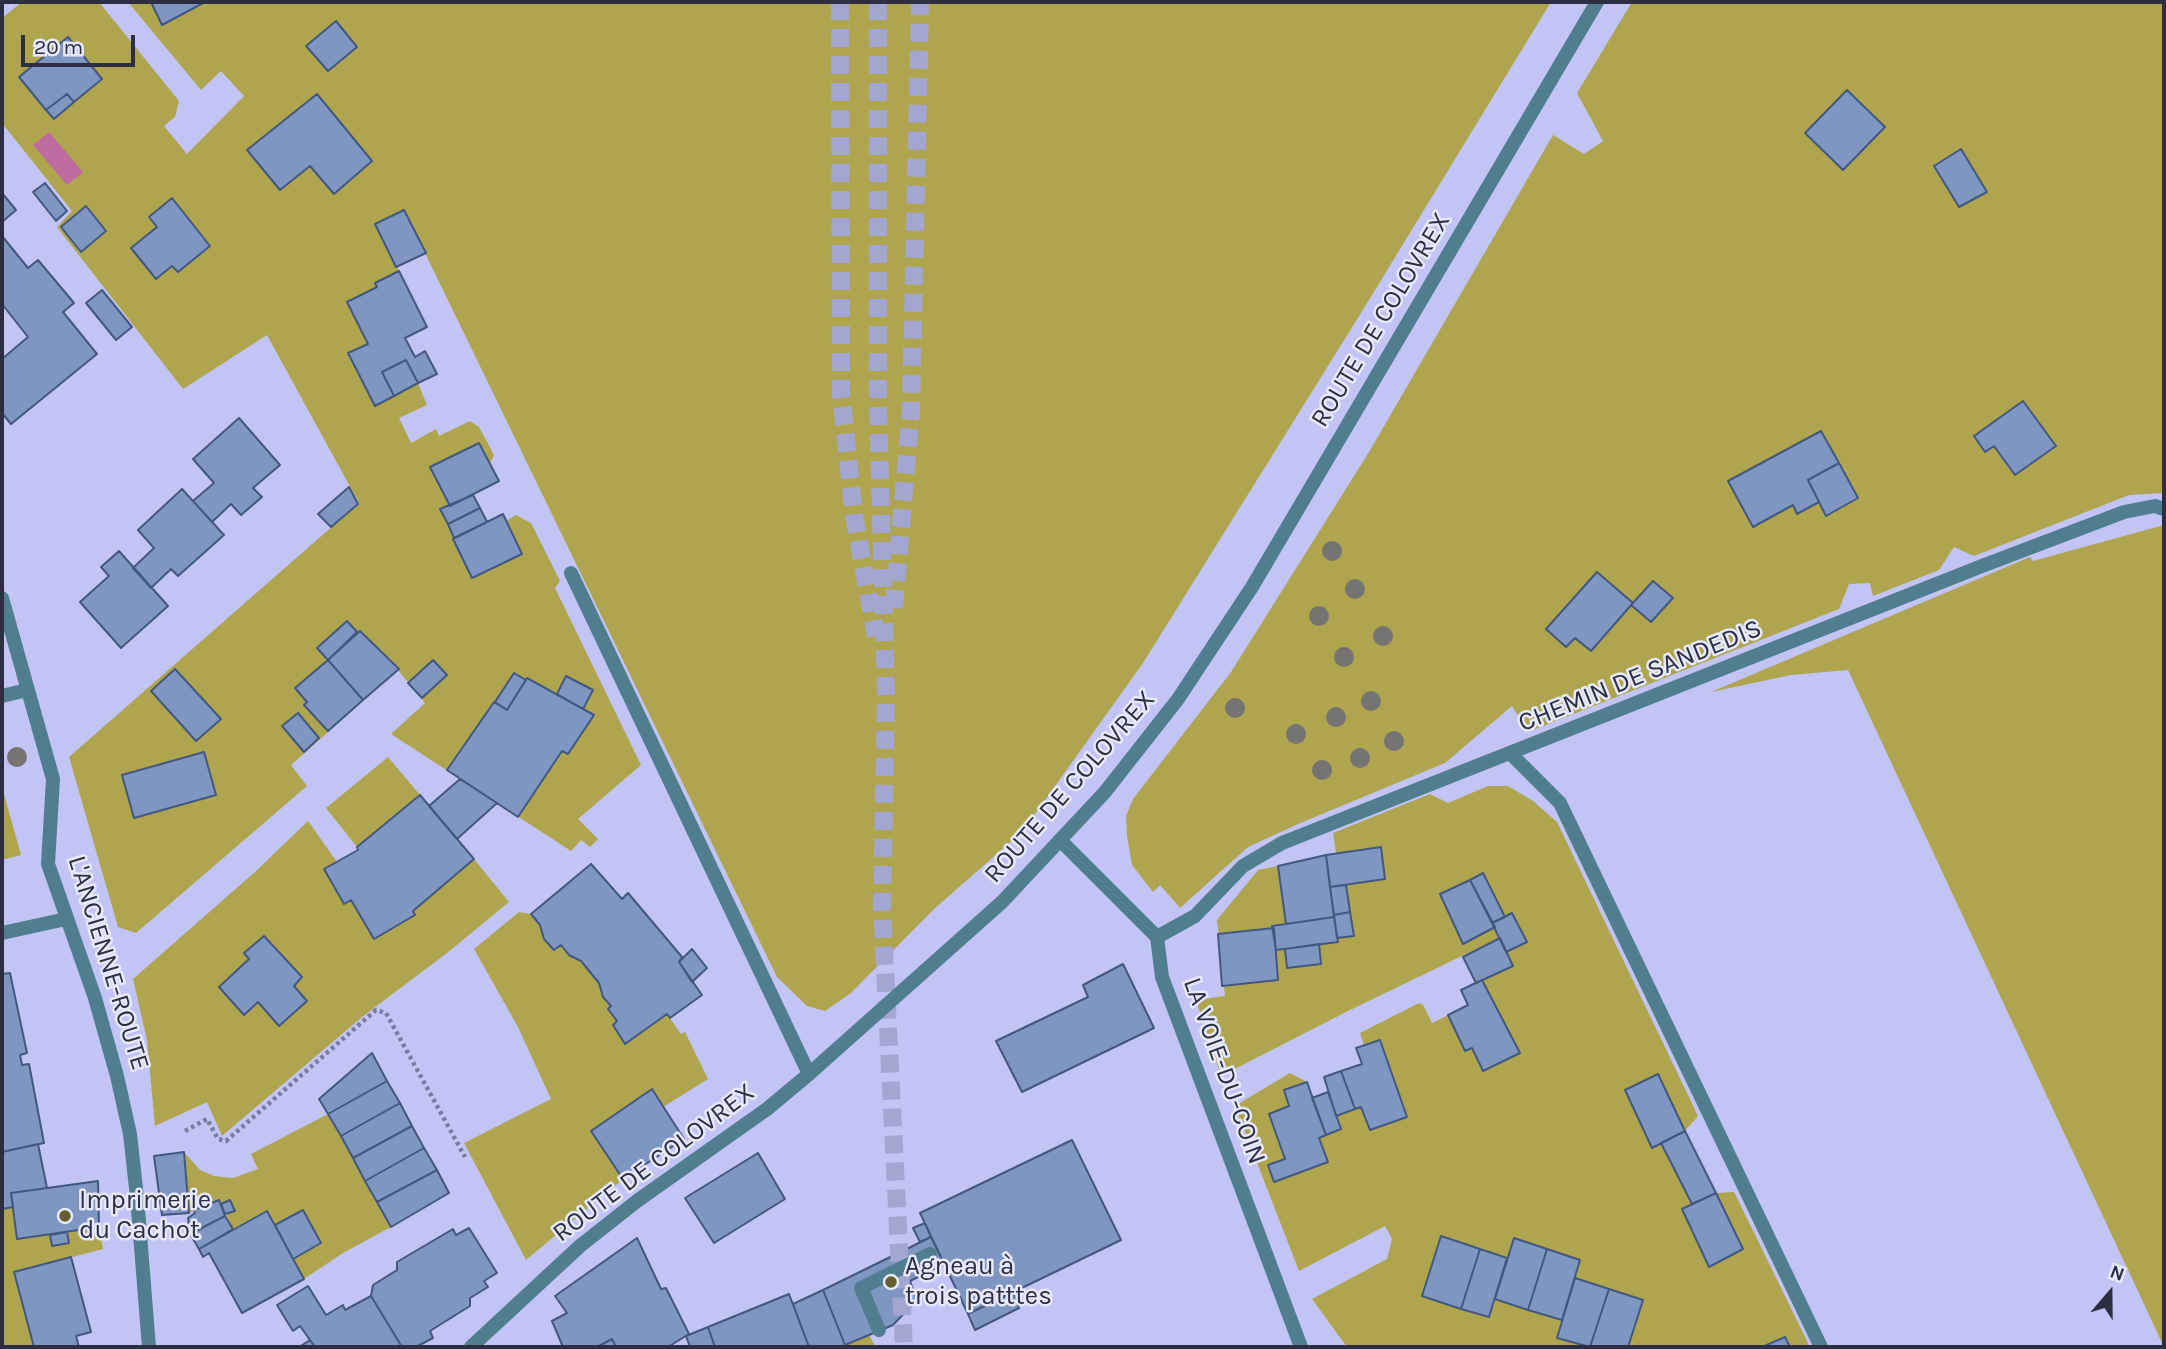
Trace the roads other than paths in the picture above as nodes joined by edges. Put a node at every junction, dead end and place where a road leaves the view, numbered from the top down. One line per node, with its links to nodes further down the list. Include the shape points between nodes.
1 (1597, 2): 8 (street, ROUTE DE COLOVREX, via 1213,648 1147,740)
2 (2164, 509): 7 (street, CHEMIN DE SANDEDIS, via 2155,506 2124,512)
3 (571, 573): 12 (street)
4 (2, 598): 5 (street, L'ANCIENNE-ROUTE)
5 (27, 690): 6 (street); 9 (street, L'ANCIENNE-ROUTE, via 53,779 48,864)
6 (2, 696)
7 (1511, 754): 11 (street, CHEMIN DE SANDEDIS, via 1282,843 1243,866 1195,916); 18 (street, via 1560,803)
8 (1060, 840): 11 (street); 12 (street, ROUTE DE COLOVREX, via 1002,902)
9 (66, 919): 10 (street); 15 (street, L'ANCIENNE-ROUTE, via 95,998 130,1134)
10 (2, 933)
11 (1157, 937): 17 (street, LA VOIE-DU-COIN, via 1162,977)
12 (809, 1074): 16 (street, ROUTE DE COLOVREX, via 767,1110 580,1246)
13 (930, 1254): 14 (street, bridge, via 861,1288)
14 (880, 1330)
15 (149, 1347)
16 (471, 1347)
17 (1301, 1347)
18 (1821, 1347)

